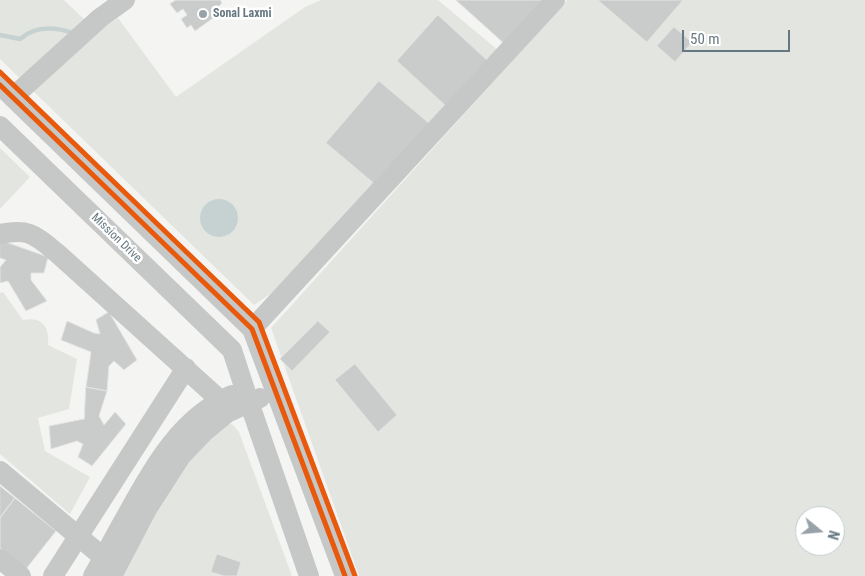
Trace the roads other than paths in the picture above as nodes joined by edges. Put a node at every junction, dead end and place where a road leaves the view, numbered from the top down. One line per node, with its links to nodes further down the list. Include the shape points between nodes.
1 (125, 0): 3 (street)
2 (555, 0): 6 (street)
3 (7, 91): 6 (street)
4 (0, 126): 9 (street, Mission Drive, via 232,350)
5 (0, 234): 7 (street, via 27,232 39,238)
6 (252, 329): 8 (street)
7 (186, 368): 10 (street); 13 (street)
8 (273, 386): 9 (street); 21 (street)
9 (247, 396): 10 (street); 12 (street, via 204,432); 20 (street)
10 (220, 400): 12 (street, via 192,420 169,447 152,472)
11 (0, 471): 13 (street)
12 (141, 505): 14 (street); 19 (street)
13 (78, 537): 14 (street); 17 (street)
14 (103, 557): 18 (street)
15 (0, 559): 16 (street)
16 (21, 576)
17 (53, 576)
18 (93, 576)
19 (112, 576)
20 (309, 576)
21 (345, 576)

